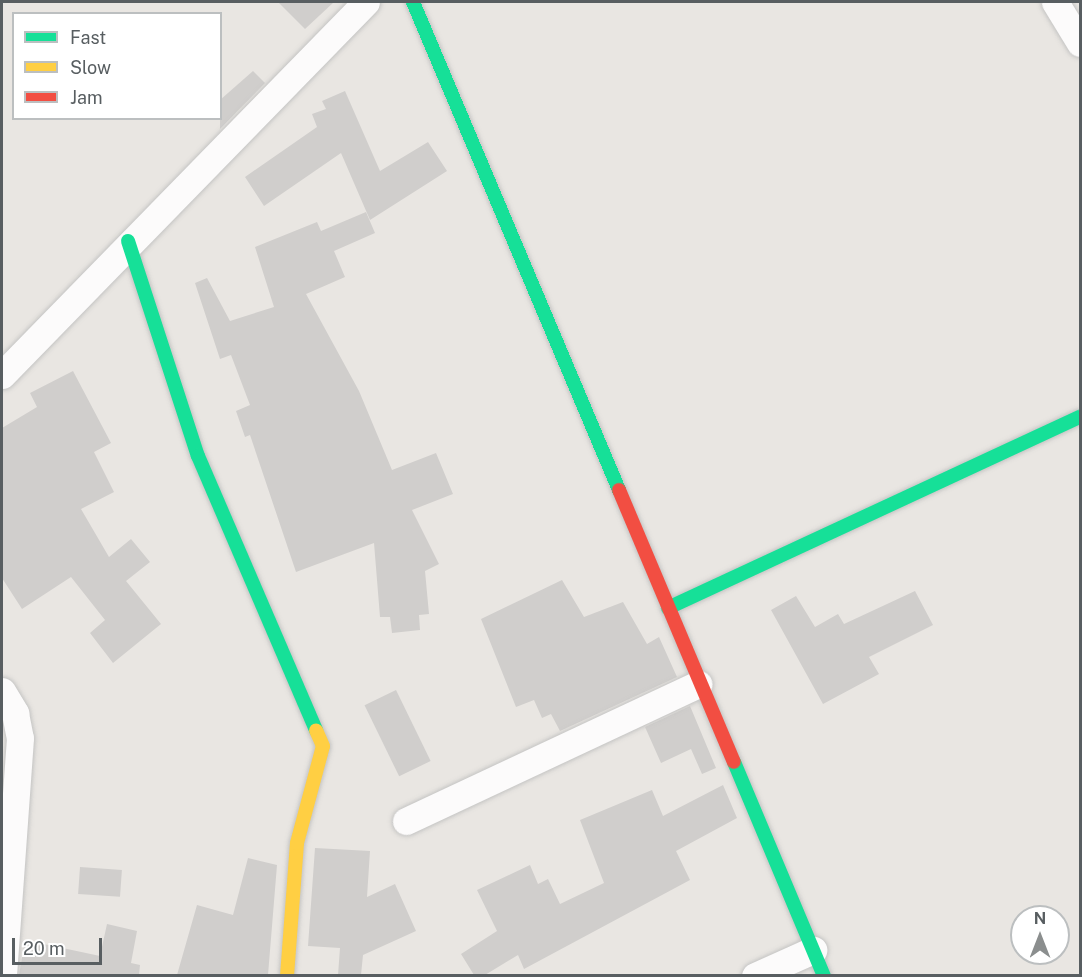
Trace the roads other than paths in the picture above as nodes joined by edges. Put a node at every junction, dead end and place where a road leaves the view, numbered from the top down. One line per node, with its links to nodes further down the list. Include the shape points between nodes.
1 (366, 2): 5 (street)
2 (413, 2): 8 (street)
3 (1055, 2): 4 (street)
4 (1080, 43)
5 (128, 241): 6 (street); 14 (street, via 198,456 323,746 297,843)
6 (2, 375)
7 (1080, 417): 8 (street)
8 (668, 608): 9 (street)
9 (699, 684): 11 (street); 12 (street)
10 (2, 691): 13 (street, via 15,713 20,738)
11 (406, 821)
12 (813, 950): 15 (street); 16 (street)
13 (3, 975)
14 (287, 975)
15 (755, 975)
16 (824, 975)

